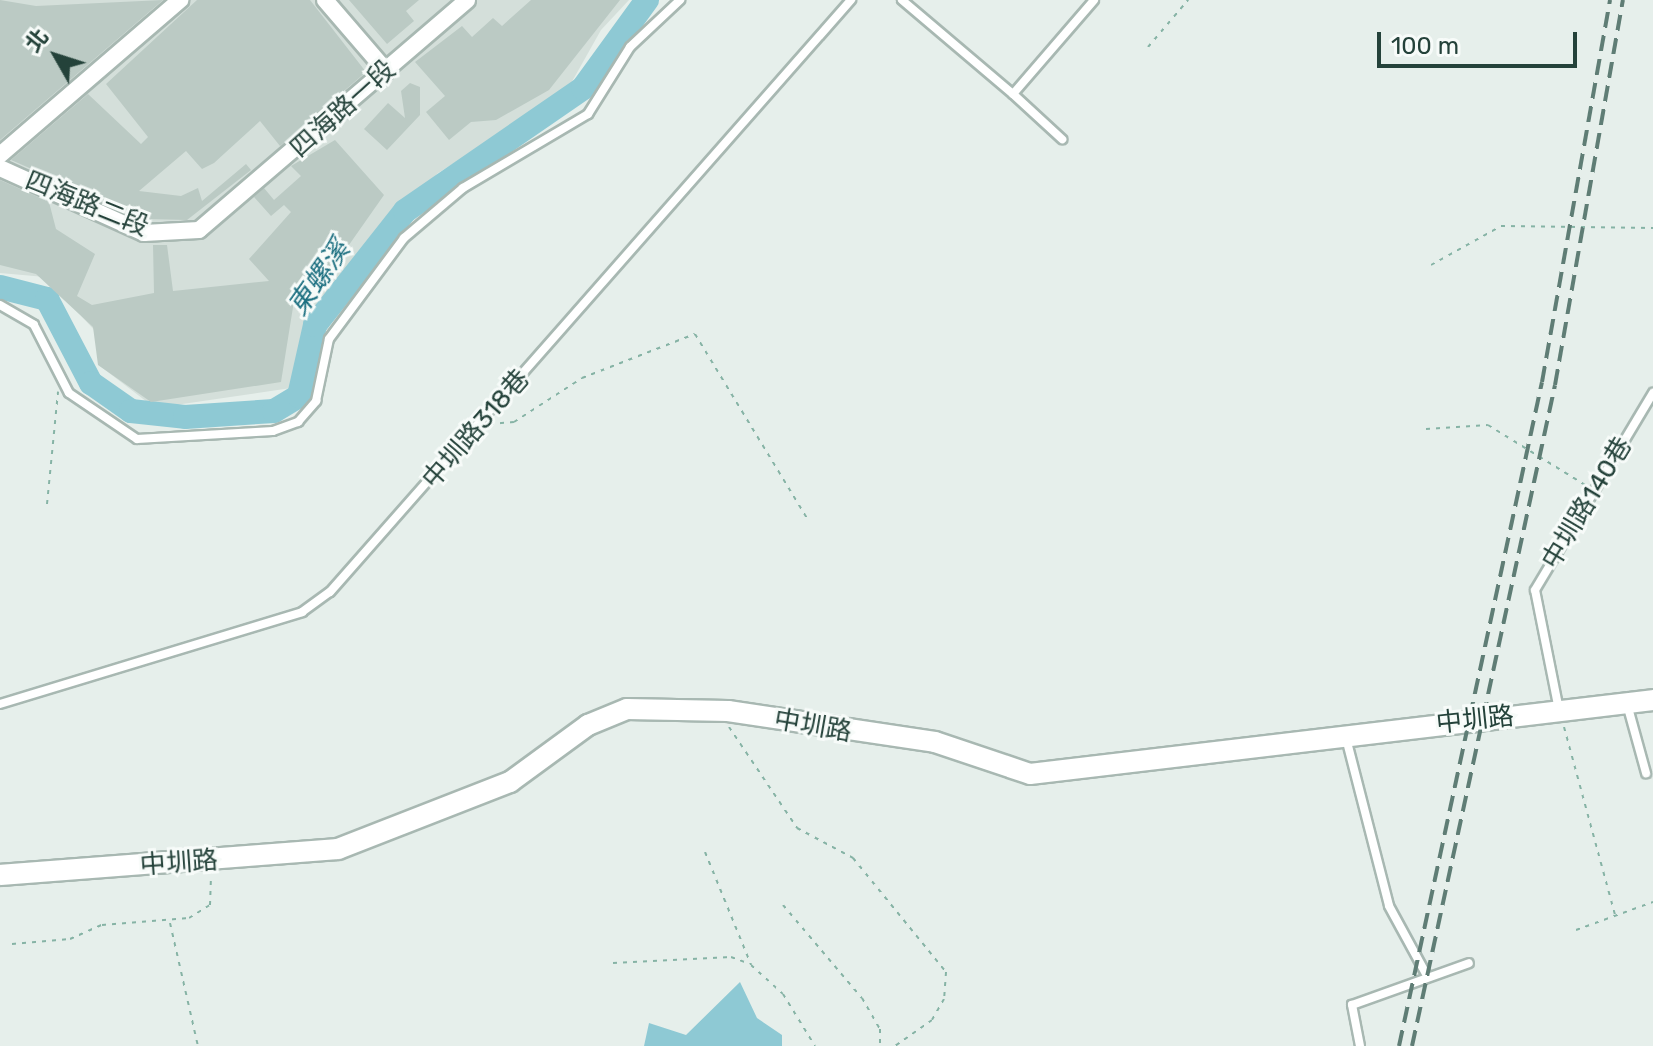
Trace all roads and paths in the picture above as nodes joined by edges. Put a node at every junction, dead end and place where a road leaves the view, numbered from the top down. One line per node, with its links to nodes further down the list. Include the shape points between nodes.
1 (180, 0): 13 (street)
2 (325, 0): 10 (street)
3 (467, 0): 10 (street, 四海路一段)
4 (680, 0): 19 (lane, via 630,47 588,114 463,188 404,238 329,339 316,401 298,422 273,431 137,439 93,416)
5 (851, 0): 21 (lane, 中圳路318巷)
6 (902, 0): 11 (lane)
7 (1094, 0): 11 (lane)
8 (1188, 0): 9 (path)
9 (1148, 47)
10 (386, 71): 15 (street, 四海路一段)
11 (1013, 94): 12 (lane)
12 (1062, 139)
13 (0, 155)
14 (0, 168): 15 (street, 四海路二段, via 144,233 199,230)
15 (219, 219)
16 (1653, 228): 17 (path, via 1501,226)
17 (1431, 265)
18 (0, 305): 19 (lane, via 34,325)
19 (63, 381): 24 (path, via 54,401)
20 (1653, 393): 23 (lane, 中圳路140巷)
21 (482, 422): 25 (path, via 503,427 582,378 695,334); 28 (lane, 中圳路318巷, via 358,564 302,612)
22 (1426, 429): 23 (path, via 1488,425)
23 (1593, 490): 29 (lane, 中圳路140巷, via 1535,590)
24 (47, 504)
25 (807, 518)
26 (1653, 700): 27 (street, 中圳路)
27 (1627, 703): 29 (street, 中圳路); 32 (lane)
28 (0, 704)
29 (1559, 710): 31 (street, 中圳路); 38 (path)
30 (728, 711): 31 (street, 中圳路, via 969,748 1030,774); 34 (street, 中圳路, via 613,712 510,782 378,837 338,849); 49 (path, via 729,728 797,828 853,858 946,972 944,999 932,1020)
31 (1346, 735): 45 (lane, via 1389,906)
32 (1646, 773)
33 (705, 852): 44 (path)
34 (206, 861): 35 (street, 中圳路); 39 (path, via 214,887 210,905)
35 (0, 875)
36 (1653, 902): 38 (path)
37 (783, 905): 48 (path, via 862,998 880,1029)
38 (1615, 915): 40 (path)
39 (170, 921): 41 (path, via 102,925 70,939); 46 (path)
40 (1576, 930)
41 (12, 944)
42 (613, 963): 44 (path, via 731,957)
43 (1469, 963): 45 (lane)
44 (751, 965): 47 (path, via 783,994)
45 (1426, 974): 50 (lane, via 1352,1005)
46 (198, 1046)
47 (815, 1046)
48 (880, 1046)
49 (895, 1046)
50 (1360, 1046)

